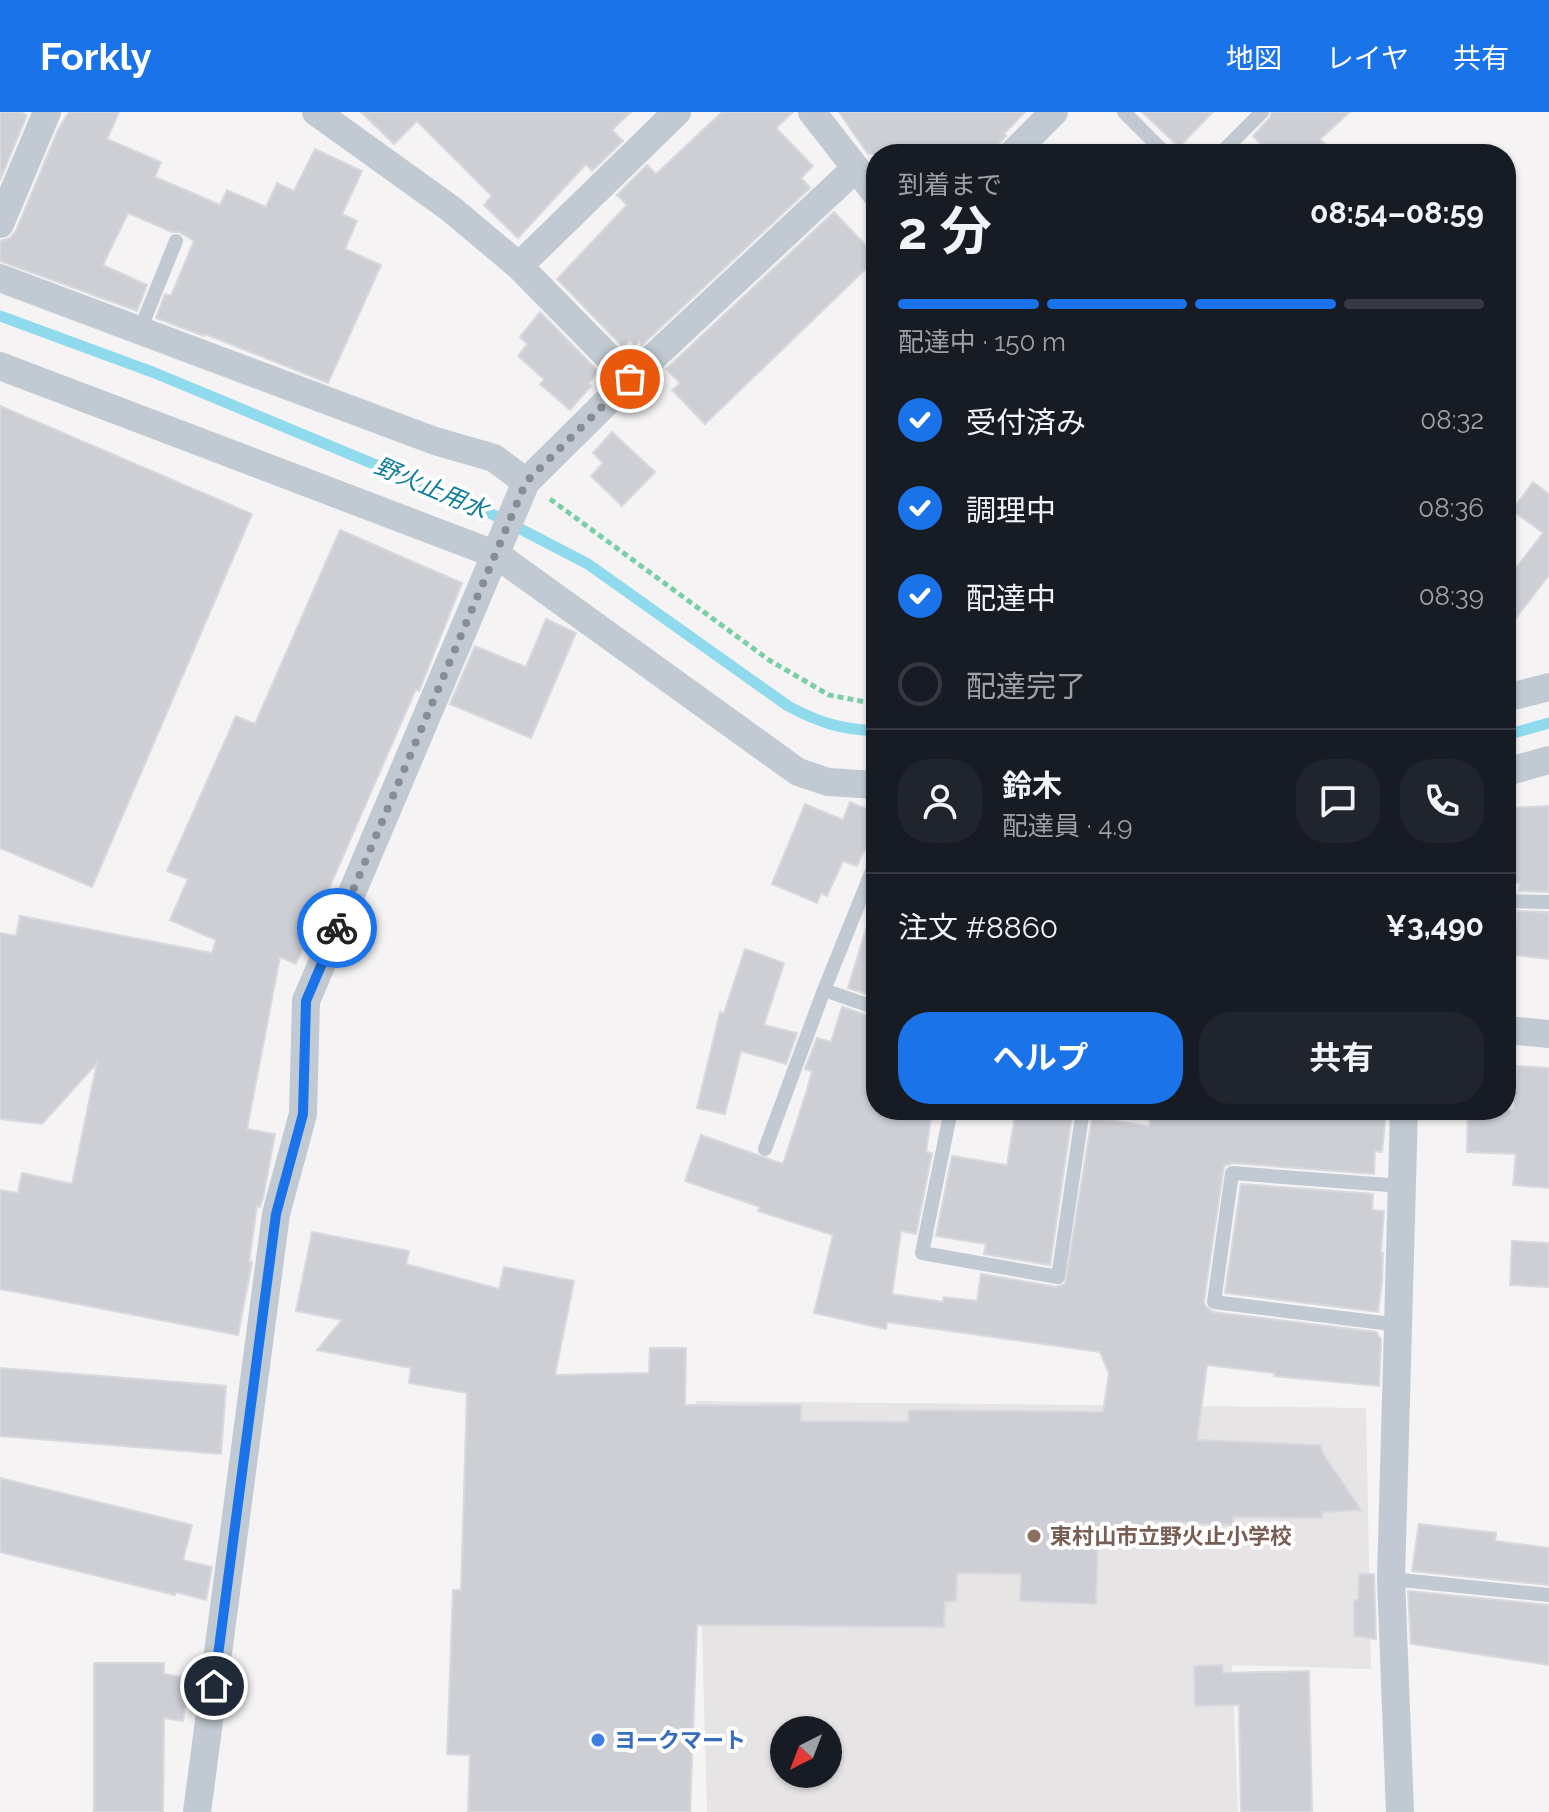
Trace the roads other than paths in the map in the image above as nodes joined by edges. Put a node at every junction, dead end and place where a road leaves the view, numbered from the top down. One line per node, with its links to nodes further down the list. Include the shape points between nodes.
1 (47, 112): 13 (street)
2 (316, 112): 15 (street, via 451,209)
3 (677, 112): 15 (street)
4 (812, 112): 11 (street)
5 (1054, 112): 8 (street)
6 (1124, 112): 9 (lane)
7 (1262, 112): 10 (lane)
8 (1022, 144)
9 (1156, 144)
10 (1230, 144)
11 (856, 168): 12 (street); 19 (street)
12 (866, 181)
13 (0, 224)
14 (176, 241): 17 (lane)
15 (519, 266): 19 (street)
16 (0, 278): 17 (street)
17 (140, 330): 20 (street, via 435,441 494,458)
18 (0, 366): 21 (street)
19 (630, 379): 20 (street)
20 (525, 485): 21 (street)
21 (500, 546): 26 (street, via 583,614 798,772 828,782); 42 (street, via 306,1001 303,1114 276,1214)
22 (1549, 687): 23 (street)
23 (1516, 695)
24 (1549, 760): 25 (street)
25 (1516, 769)
26 (866, 784)
27 (866, 886): 30 (lane)
28 (1516, 901): 29 (lane)
29 (1549, 902)
30 (824, 990): 31 (lane); 37 (lane)
31 (866, 1005)
32 (1516, 1031): 33 (street)
33 (1549, 1034)
34 (949, 1120): 35 (lane, via 922,1253 1058,1277)
35 (1082, 1120)
36 (1404, 1120): 38 (street)
37 (765, 1149)
38 (1402, 1186): 39 (street); 39 (lane, via 1232,1173 1214,1302)
39 (1399, 1325): 40 (street)
40 (1391, 1579): 41 (lane); 43 (street)
41 (1549, 1595)
42 (197, 1812)
43 (1400, 1812)

